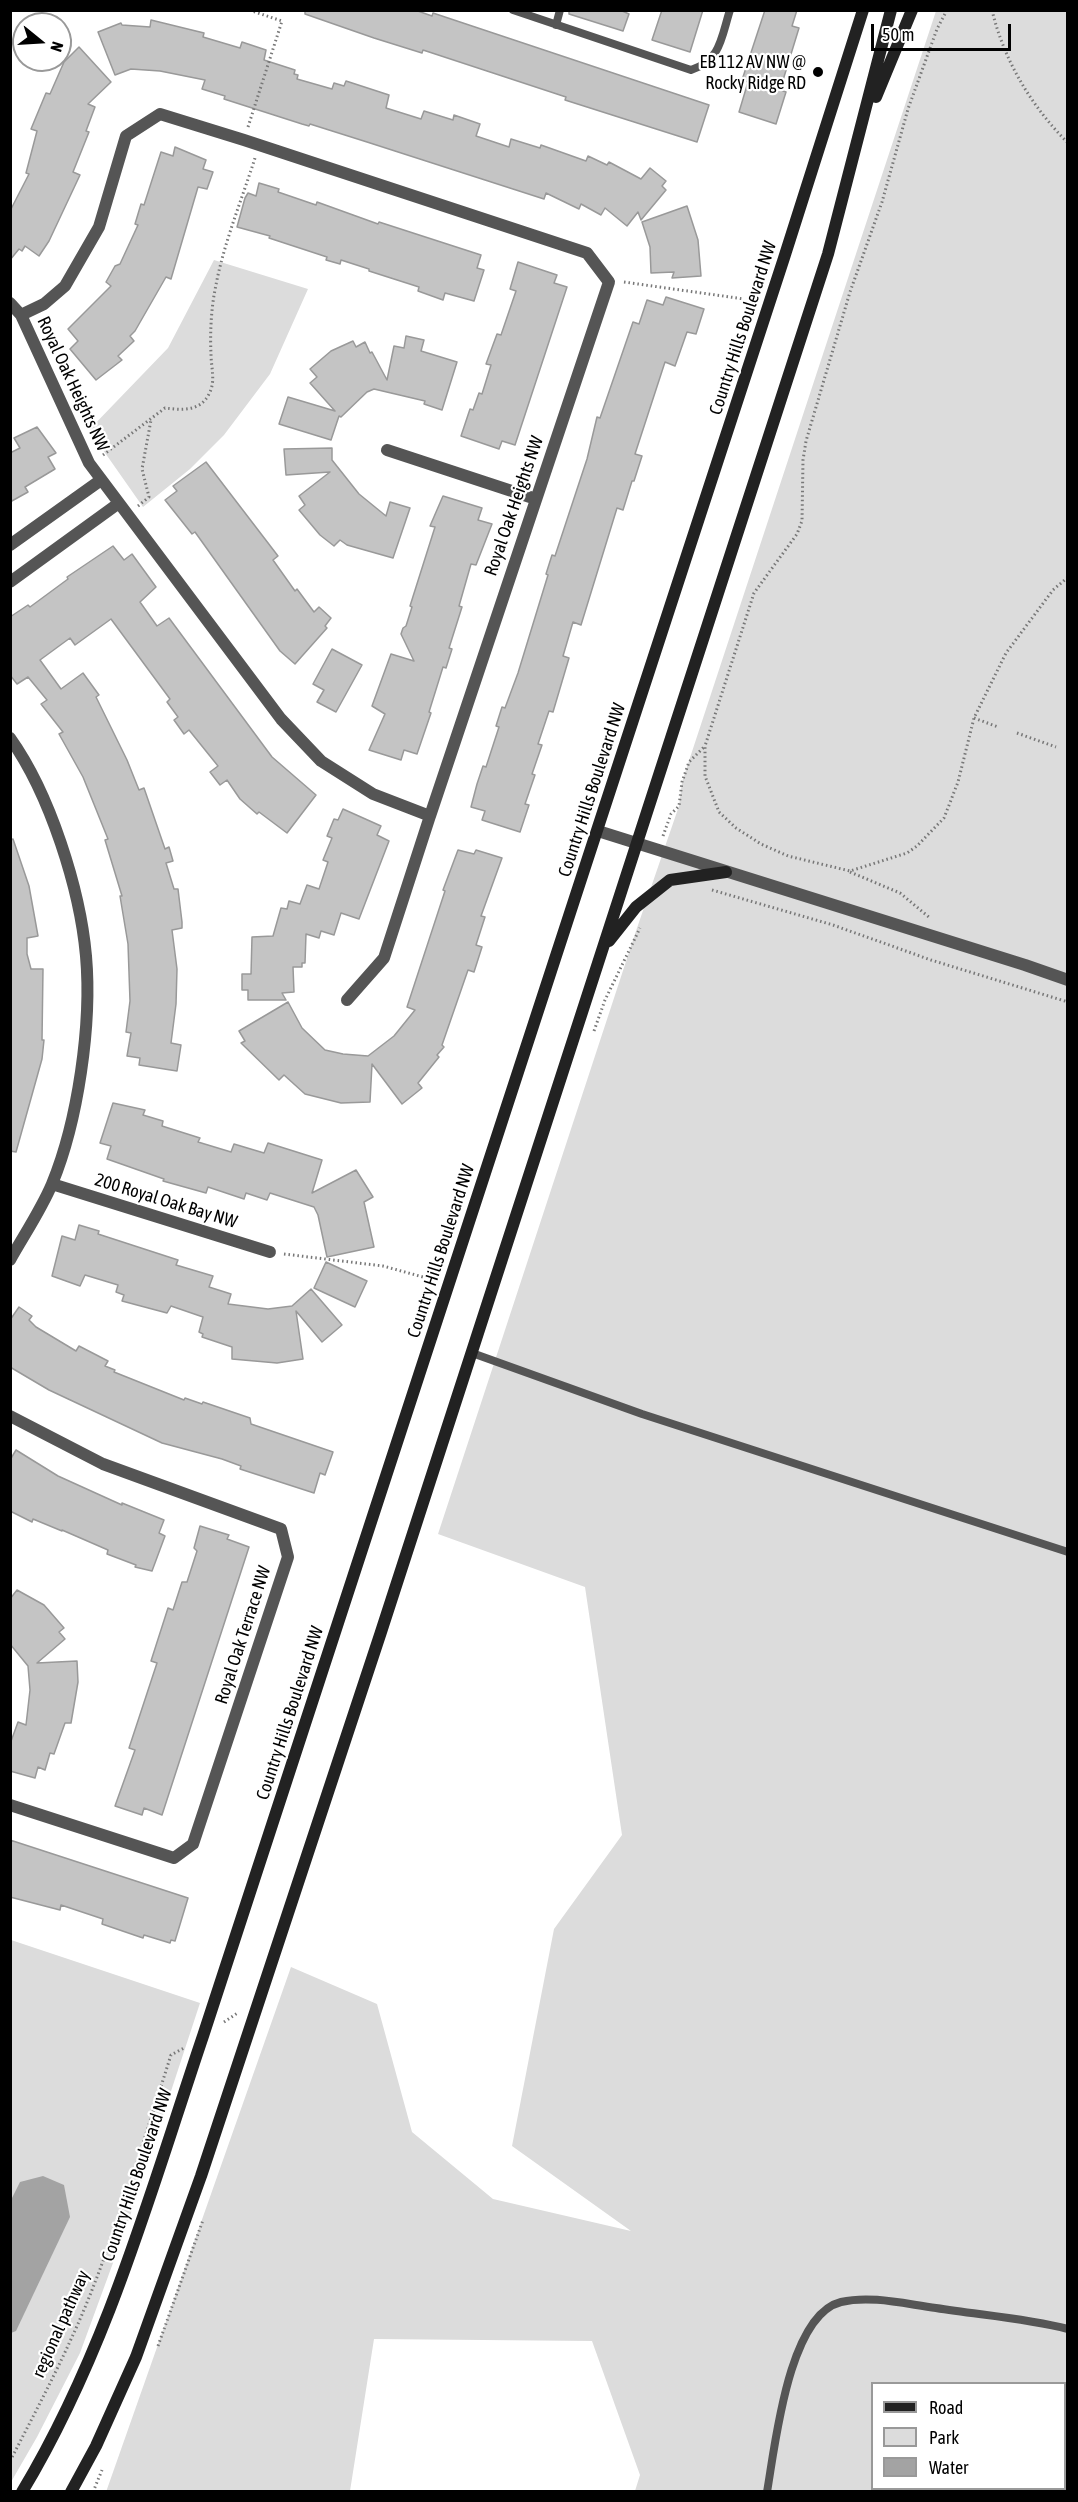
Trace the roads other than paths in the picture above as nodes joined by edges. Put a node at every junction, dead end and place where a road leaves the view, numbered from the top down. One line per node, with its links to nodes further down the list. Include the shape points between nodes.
1 (513, 10): 7 (lane)
2 (560, 10): 7 (lane)
3 (730, 10): 7 (lane, via 716,54 705,65 691,70)
4 (863, 10): 19 (main road, Country Hills Boulevard NW)
5 (891, 10): 8 (main road)
6 (912, 10): 8 (main road)
7 (556, 24)
8 (858, 146): 20 (main road, via 828,254)
9 (10, 303): 10 (street, Royal Oak Heights NW)
10 (21, 315): 12 (street, Royal Oak Heights NW); 13 (street, Royal Oak Heights NW, via 44,304 64,286 99,226 126,136 160,114 587,253 609,282)
11 (387, 450): 13 (street)
12 (101, 480): 14 (street, Royal Oak Heights NW); 15 (street)
13 (536, 499): 18 (street, Royal Oak Heights NW)
14 (119, 503): 16 (street); 18 (street, Royal Oak Heights NW, via 281,719 321,761 373,794)
15 (10, 545)
16 (10, 582)
17 (10, 738): 25 (street, via 48,807 72,881 86,956 86,1026 77,1101)
18 (430, 816): 24 (street, via 384,958)
19 (598, 831): 20 (street); 33 (main road, Country Hills Boulevard NW, via 116,2294 59,2422)
20 (637, 844): 21 (street); 22 (main road)
21 (726, 872): 22 (main road, via 670,880 636,907); 23 (street)
22 (603, 950): 28 (main road)
23 (1068, 980)
24 (347, 1000)
25 (52, 1184): 26 (street, 200 Royal Oak Bay NW); 27 (street)
26 (270, 1252)
27 (10, 1260)
28 (472, 1353): 30 (lane, via 642,1414); 34 (main road, via 201,2176 136,2357)
29 (10, 1416): 31 (street, Royal Oak Terrace NW, via 103,1464 281,1529 288,1557 193,1844 174,1858)
30 (1068, 1552)
31 (10, 1805)
32 (1068, 2329): 35 (lane, via 889,2302 838,2302 824,2311 795,2356)
33 (22, 2492)
34 (71, 2492)
35 (767, 2492)

